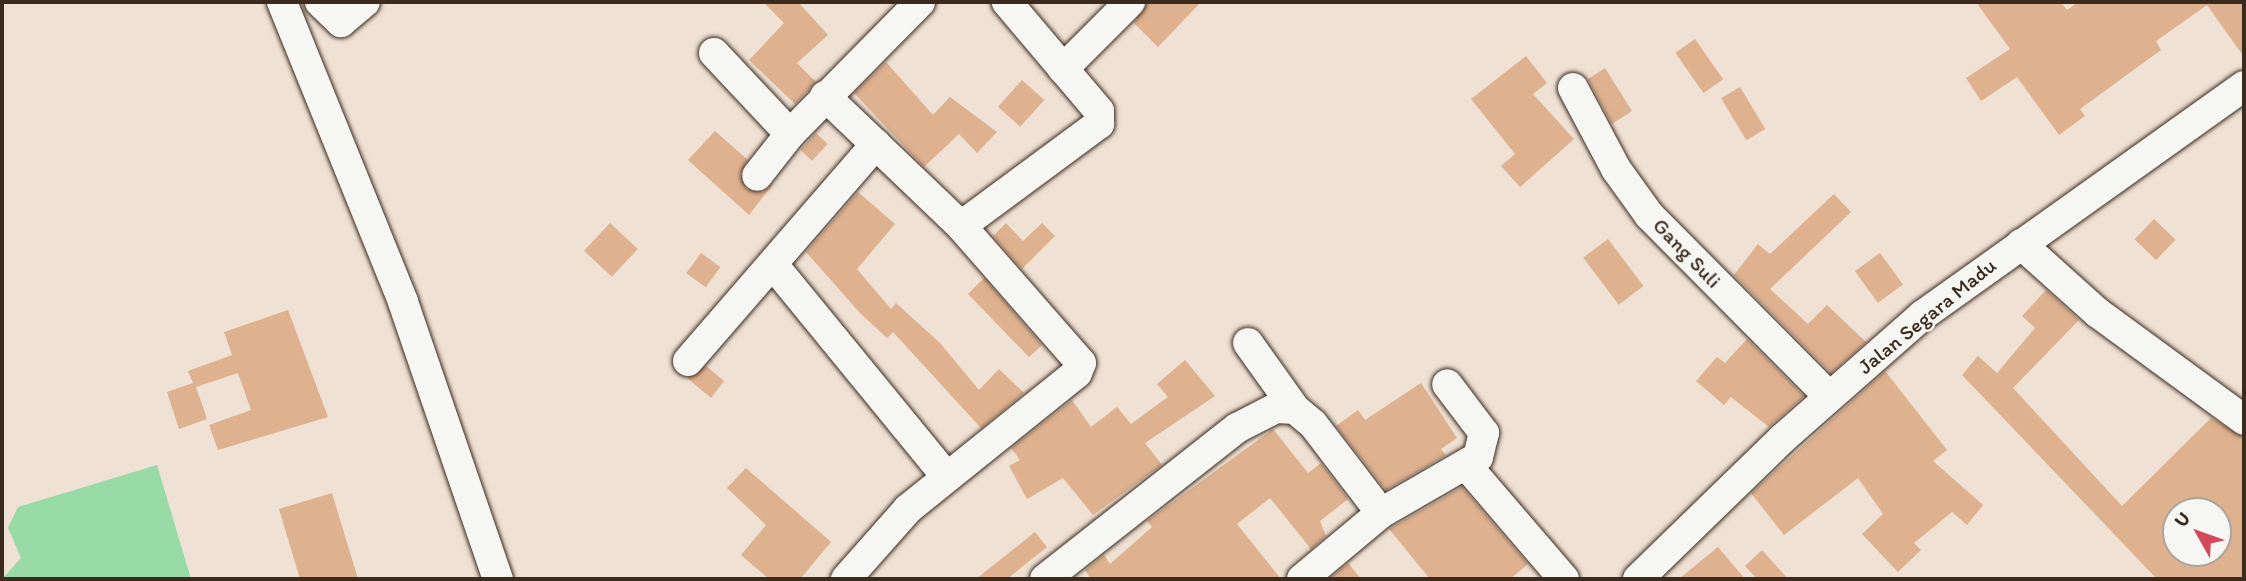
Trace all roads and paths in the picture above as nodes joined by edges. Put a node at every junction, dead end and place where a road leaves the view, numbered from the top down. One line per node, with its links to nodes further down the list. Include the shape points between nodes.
1 (282, 2): 27 (street, via 403,303)
2 (320, 2): 3 (street, via 341,22)
3 (365, 2)
4 (920, 2): 11 (street)
5 (1007, 2): 8 (street)
6 (1130, 2): 8 (street)
7 (714, 53): 12 (street)
8 (1063, 69): 15 (street, via 1098,111 1099,124)
9 (2244, 86): 16 (street, Jalan Segara Madu)
10 (1573, 88): 21 (street, Gang Suli, via 1616,169 1649,215)
11 (825, 96): 12 (street); 13 (street)
12 (790, 134): 14 (street)
13 (876, 144): 15 (street); 17 (street)
14 (757, 176)
15 (961, 226): 25 (street, via 1081,363 1077,373)
16 (2021, 244): 21 (street, Jalan Segara Madu, via 1923,314); 23 (street, via 2098,313)
17 (775, 267): 19 (street); 25 (street)
18 (1248, 343): 22 (street)
19 (688, 361)
20 (1447, 384): 24 (street, via 1484,433 1482,450)
21 (1829, 396): 32 (street, Jalan Segara Madu)
22 (1295, 409): 26 (street); 29 (street, via 1276,408 1237,428)
23 (2242, 413)
24 (1467, 466): 26 (street); 31 (street)
25 (946, 476): 28 (street)
26 (1381, 513): 30 (street)
27 (498, 579)
28 (846, 579)
29 (1045, 579)
30 (1302, 579)
31 (1564, 579)
32 (1638, 579)

